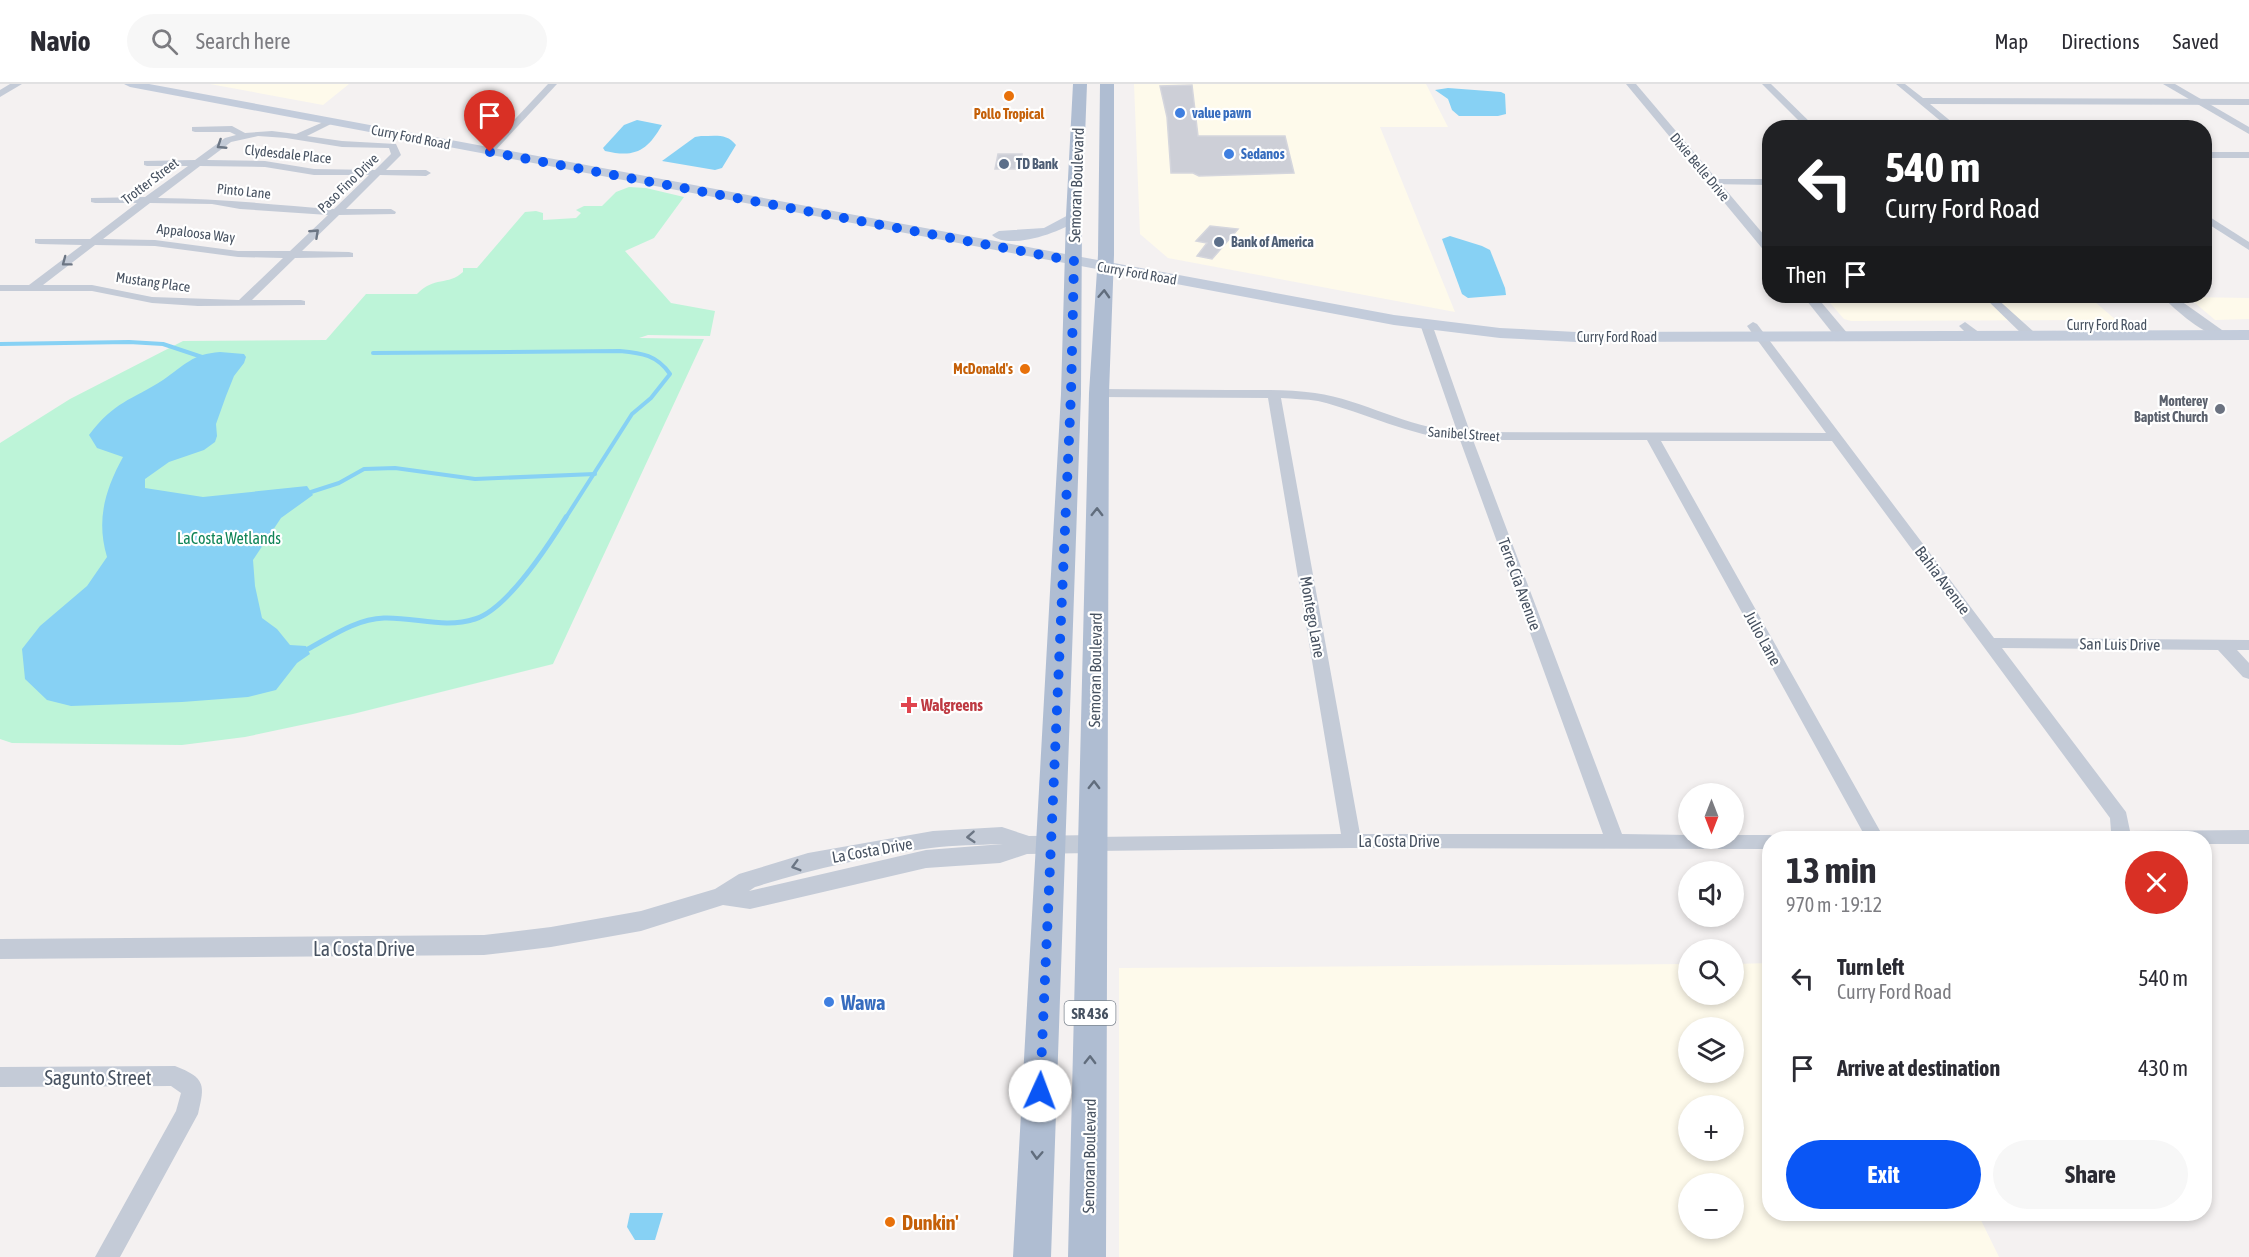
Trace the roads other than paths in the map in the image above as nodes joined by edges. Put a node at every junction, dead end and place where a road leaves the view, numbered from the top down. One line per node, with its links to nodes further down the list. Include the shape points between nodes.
1 (17, 84): 12 (street)
2 (130, 84): 13 (main road, Curry Ford Road)
3 (179, 84): 14 (main road, Curry Ford Road)
4 (553, 84): 30 (street)
5 (1080, 84): 44 (main road, Semoran Boulevard / SR 436)
6 (1088, 84): 19 (main road)
7 (1107, 84): 19 (main road, Semoran Boulevard / SR 436)
8 (1630, 84): 37 (street, Dixie Belle Drive)
9 (1766, 84): 21 (street)
10 (1900, 84): 15 (street)
11 (2168, 84): 16 (street)
12 (0, 94)
13 (188, 95): 14 (main road, via 199,92); 17 (main road, Curry Ford Road)
14 (260, 100): 20 (main road, Curry Ford Road)
15 (1921, 101): 16 (street); 22 (street)
16 (2198, 101): 18 (street); 26 (street)
17 (224, 102): 20 (main road); 23 (main road, Curry Ford Road)
18 (2249, 102)
19 (1107, 104): 54 (main road, Semoran Boulevard / SR 436)
20 (344, 119): 23 (main road, Curry Ford Road); 25 (main road, Curry Ford Road); 29 (street); 30 (main road, Curry Ford Road)
21 (1804, 120)
22 (1945, 120)
23 (331, 122): 25 (main road, via 358,121); 28 (street)
24 (195, 129): 27 (street, via 232,129)
25 (429, 131): 30 (main road, Curry Ford Road)
26 (2249, 131)
27 (242, 135): 28 (street, Trotter Street, via 278,132); 34 (street, Trotter Street, one-way to 34, via 221,144)
28 (298, 136): 29 (street, Paso Fino Drive)
29 (313, 138): 35 (street, Paso Fino Drive, via 393,146 396,155)
30 (494, 147): 39 (main road, Curry Ford Road); 39 (main road, Curry Ford Road, via 621,176)
31 (2249, 154): 32 (street)
32 (2212, 155)
33 (147, 163): 34 (street, Clydesdale Place)
34 (196, 163): 35 (street, Clydesdale Place); 41 (street, Trotter Street)
35 (377, 173): 36 (street, Clydesdale Place); 42 (street, Paso Fino Drive)
36 (426, 173)
37 (1712, 182): 38 (street); 49 (street, Dixie Belle Drive)
38 (1762, 182)
39 (731, 192): 46 (main road, Curry Ford Road); 53 (main road, Curry Ford Road)
40 (95, 200): 41 (street, Pinto Lane)
41 (147, 200): 42 (street, Pinto Lane, via 212,201); 48 (street, Trotter Street)
42 (337, 212): 43 (street, Pinto Lane); 51 (street, Paso Fino Drive, one-way to 42)
43 (391, 212)
44 (1074, 216): 46 (main road, via 1045,232); 53 (main road, Semoran Boulevard / SR 436)
45 (2212, 222): 50 (street)
46 (999, 235): 53 (main road, Curry Ford Road)
47 (39, 241): 48 (street, Appaloosa Way)
48 (93, 241): 51 (street, Appaloosa Way); 55 (street, Trotter Street, one-way to 55)
49 (1762, 241)
50 (2249, 248)
51 (292, 255): 52 (street, Appaloosa Way); 57 (street, Paso Fino Drive)
52 (349, 255)
53 (1074, 255): 54 (main road, Curry Ford Road); 87 (main road, Semoran Boulevard / SR 436, via 1071,394)
54 (1106, 261): 62 (main road, Curry Ford Road); 65 (main road, Curry Ford Road, via 1415,312); 71 (main road, Semoran Boulevard / SR 436, one-way to 54)
55 (33, 287): 56 (street, Mustang Place); 57 (street, Mustang Place, via 92,288 169,302)
56 (0, 288)
57 (242, 303): 58 (street, Mustang Place)
58 (302, 303)
59 (1815, 303): 68 (street)
60 (1995, 303): 66 (street)
61 (2177, 303): 64 (street)
62 (1426, 324): 65 (main road); 67 (main road, Curry Ford Road, via 1576,337); 73 (street, Terre Cia Avenue)
63 (2249, 324): 64 (main road, Curry Ford Road)
64 (2205, 325): 66 (main road, Curry Ford Road); 69 (street)
65 (1538, 326): 67 (main road, Curry Ford Road)
66 (2025, 331): 68 (main road, Curry Ford Road); 69 (main road, Curry Ford Road)
67 (1757, 332): 68 (main road, Curry Ford Road); 74 (street, Bahia Avenue)
68 (1839, 332)
69 (2223, 335): 70 (main road, Curry Ford Road)
70 (2249, 335)
71 (1099, 393): 72 (street, Sanibel Street); 88 (main road, Semoran Boulevard / SR 436, one-way to 71)
72 (1274, 394): 73 (street, Sanibel Street, via 1316,397 1423,431); 84 (street, Montego Lane)
73 (1466, 436): 75 (street, Sanibel Street); 85 (street, Terre Cia Avenue)
74 (1835, 436): 75 (street, Sanibel Street); 76 (street, Bahia Avenue)
75 (1652, 437): 80 (street, Julio Lane)
76 (1990, 643): 77 (street, San Luis Drive); 81 (street, Bahia Avenue, via 2119,817)
77 (2223, 645): 78 (street, San Luis Drive); 79 (street)
78 (2249, 645)
79 (2249, 673)
80 (1871, 831)
81 (2120, 831)
82 (2212, 837): 83 (street)
83 (2249, 837)
84 (1353, 841): 85 (street, La Costa Drive); 88 (street, La Costa Drive)
85 (1615, 842): 86 (street, La Costa Drive)
86 (1762, 842)
87 (1039, 844): 88 (street, La Costa Drive); 89 (street, La Costa Drive, one-way to 89, via 1002,835 933,839); 90 (street, La Costa Drive, via 1000,854 926,859); 95 (main road, Semoran Boulevard / SR 436, one-way to 95)
88 (1093, 844): 96 (main road, Semoran Boulevard / SR 436, one-way to 88)
89 (874, 849): 90 (street, via 861,866); 91 (street, La Costa Drive, one-way to 91, via 808,862 747,880)
90 (842, 877): 91 (street, La Costa Drive, via 750,900)
91 (723, 896): 92 (street, La Costa Drive, via 641,921 484,945)
92 (0, 949)
93 (0, 1077): 94 (street, Sagunto Street, via 175,1076 192,1089 187,1114)
94 (107, 1257)
95 (1032, 1257)
96 (1088, 1257)

